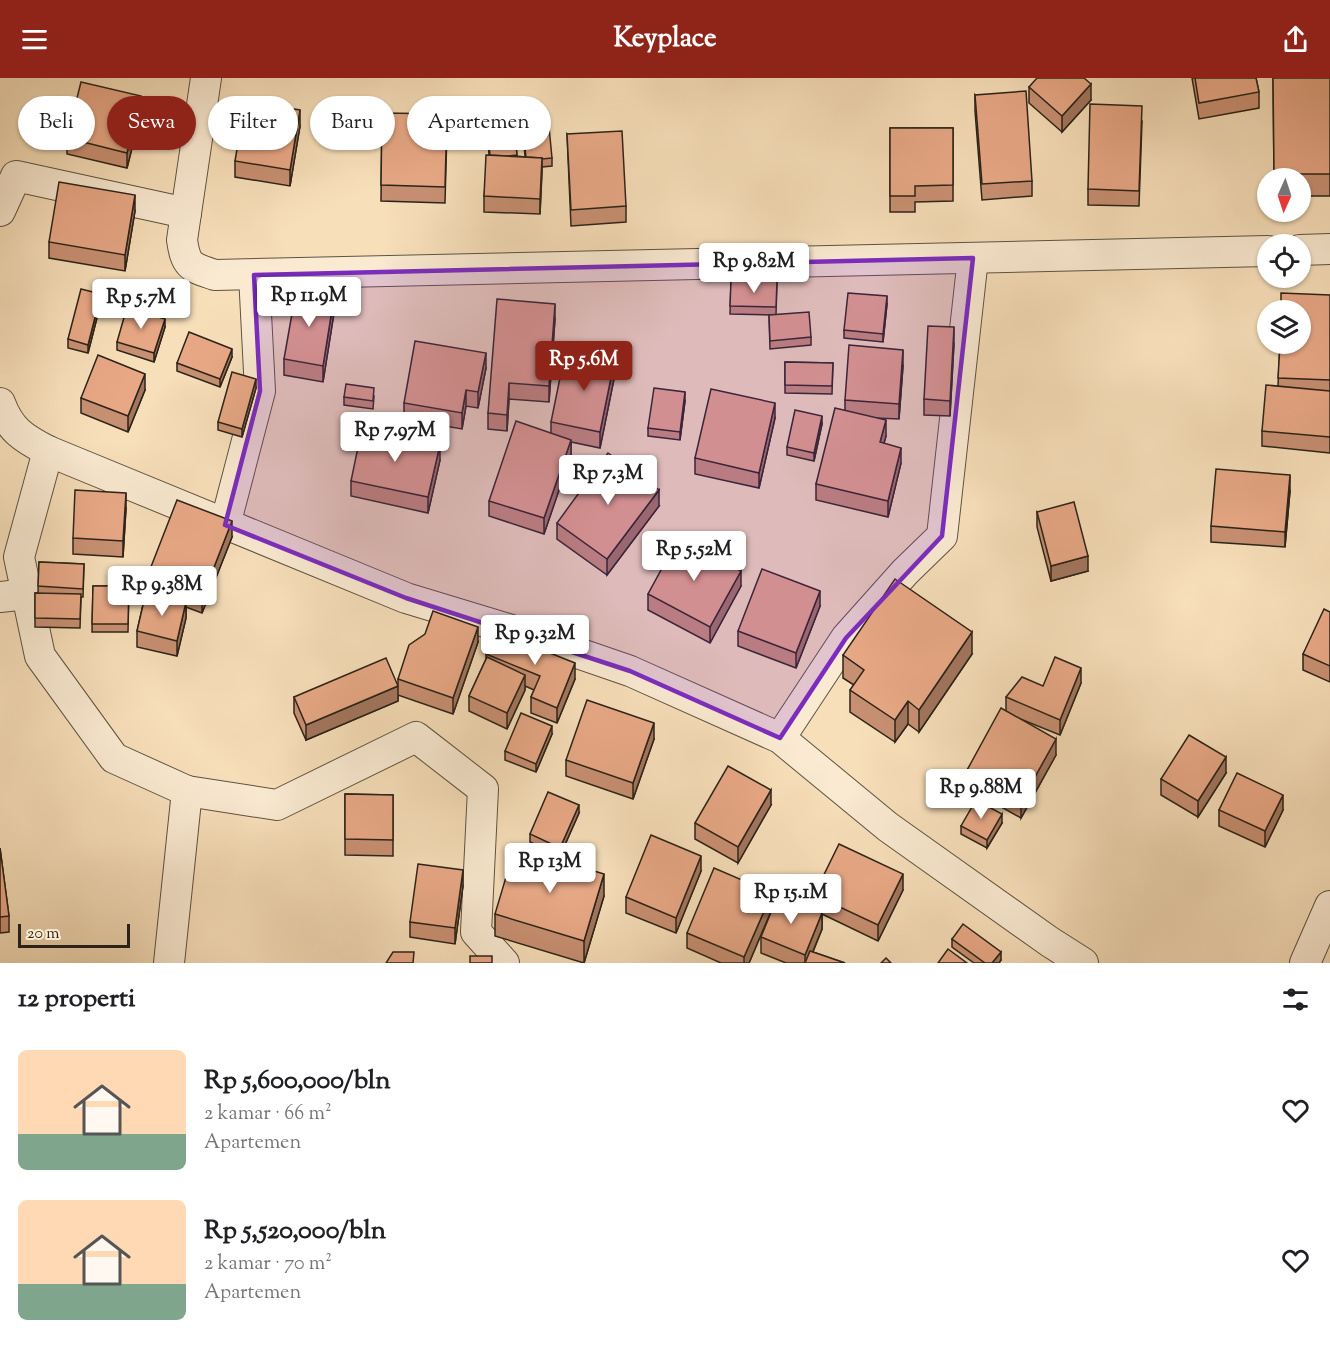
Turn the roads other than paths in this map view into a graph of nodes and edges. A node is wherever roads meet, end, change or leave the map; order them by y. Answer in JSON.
{"nodes":[{"id":1,"x":206,"y":78,"type":"edge"},
{"id":2,"x":0,"y":211,"type":"edge"},
{"id":3,"x":186,"y":213,"type":"junction"},
{"id":4,"x":1330,"y":249,"type":"edge"},
{"id":5,"x":1311,"y":250,"type":"edge"},
{"id":6,"x":1257,"y":251,"type":"edge"},
{"id":7,"x":973,"y":258,"type":"junction"},
{"id":8,"x":254,"y":275,"type":"junction"},
{"id":9,"x":0,"y":403,"type":"edge"},
{"id":10,"x":48,"y":451,"type":"junction"},
{"id":11,"x":225,"y":525,"type":"junction"},
{"id":12,"x":14,"y":596,"type":"edge"},
{"id":13,"x":780,"y":738,"type":"junction"},
{"id":14,"x":187,"y":791,"type":"junction"},
{"id":15,"x":1330,"y":906,"type":"edge"},
{"id":16,"x":169,"y":963,"type":"edge"},
{"id":17,"x":504,"y":963,"type":"edge"},
{"id":18,"x":1083,"y":963,"type":"edge"},
{"id":19,"x":1305,"y":963,"type":"edge"}],
"edges":[{"from":1,"to":3,"type":"street"},
{"from":2,"to":3,"type":"street"},
{"from":3,"to":8,"type":"street"},
{"from":4,"to":5,"type":"street"},
{"from":6,"to":7,"type":"street"},
{"from":7,"to":8,"type":"street"},
{"from":7,"to":13,"type":"street"},
{"from":8,"to":11,"type":"street"},
{"from":9,"to":10,"type":"street"},
{"from":10,"to":11,"type":"street"},
{"from":10,"to":12,"type":"street"},
{"from":11,"to":13,"type":"street"},
{"from":12,"to":14,"type":"street"},
{"from":13,"to":18,"type":"street"},
{"from":14,"to":16,"type":"street"},
{"from":14,"to":17,"type":"street"},
{"from":15,"to":19,"type":"street"}]}
